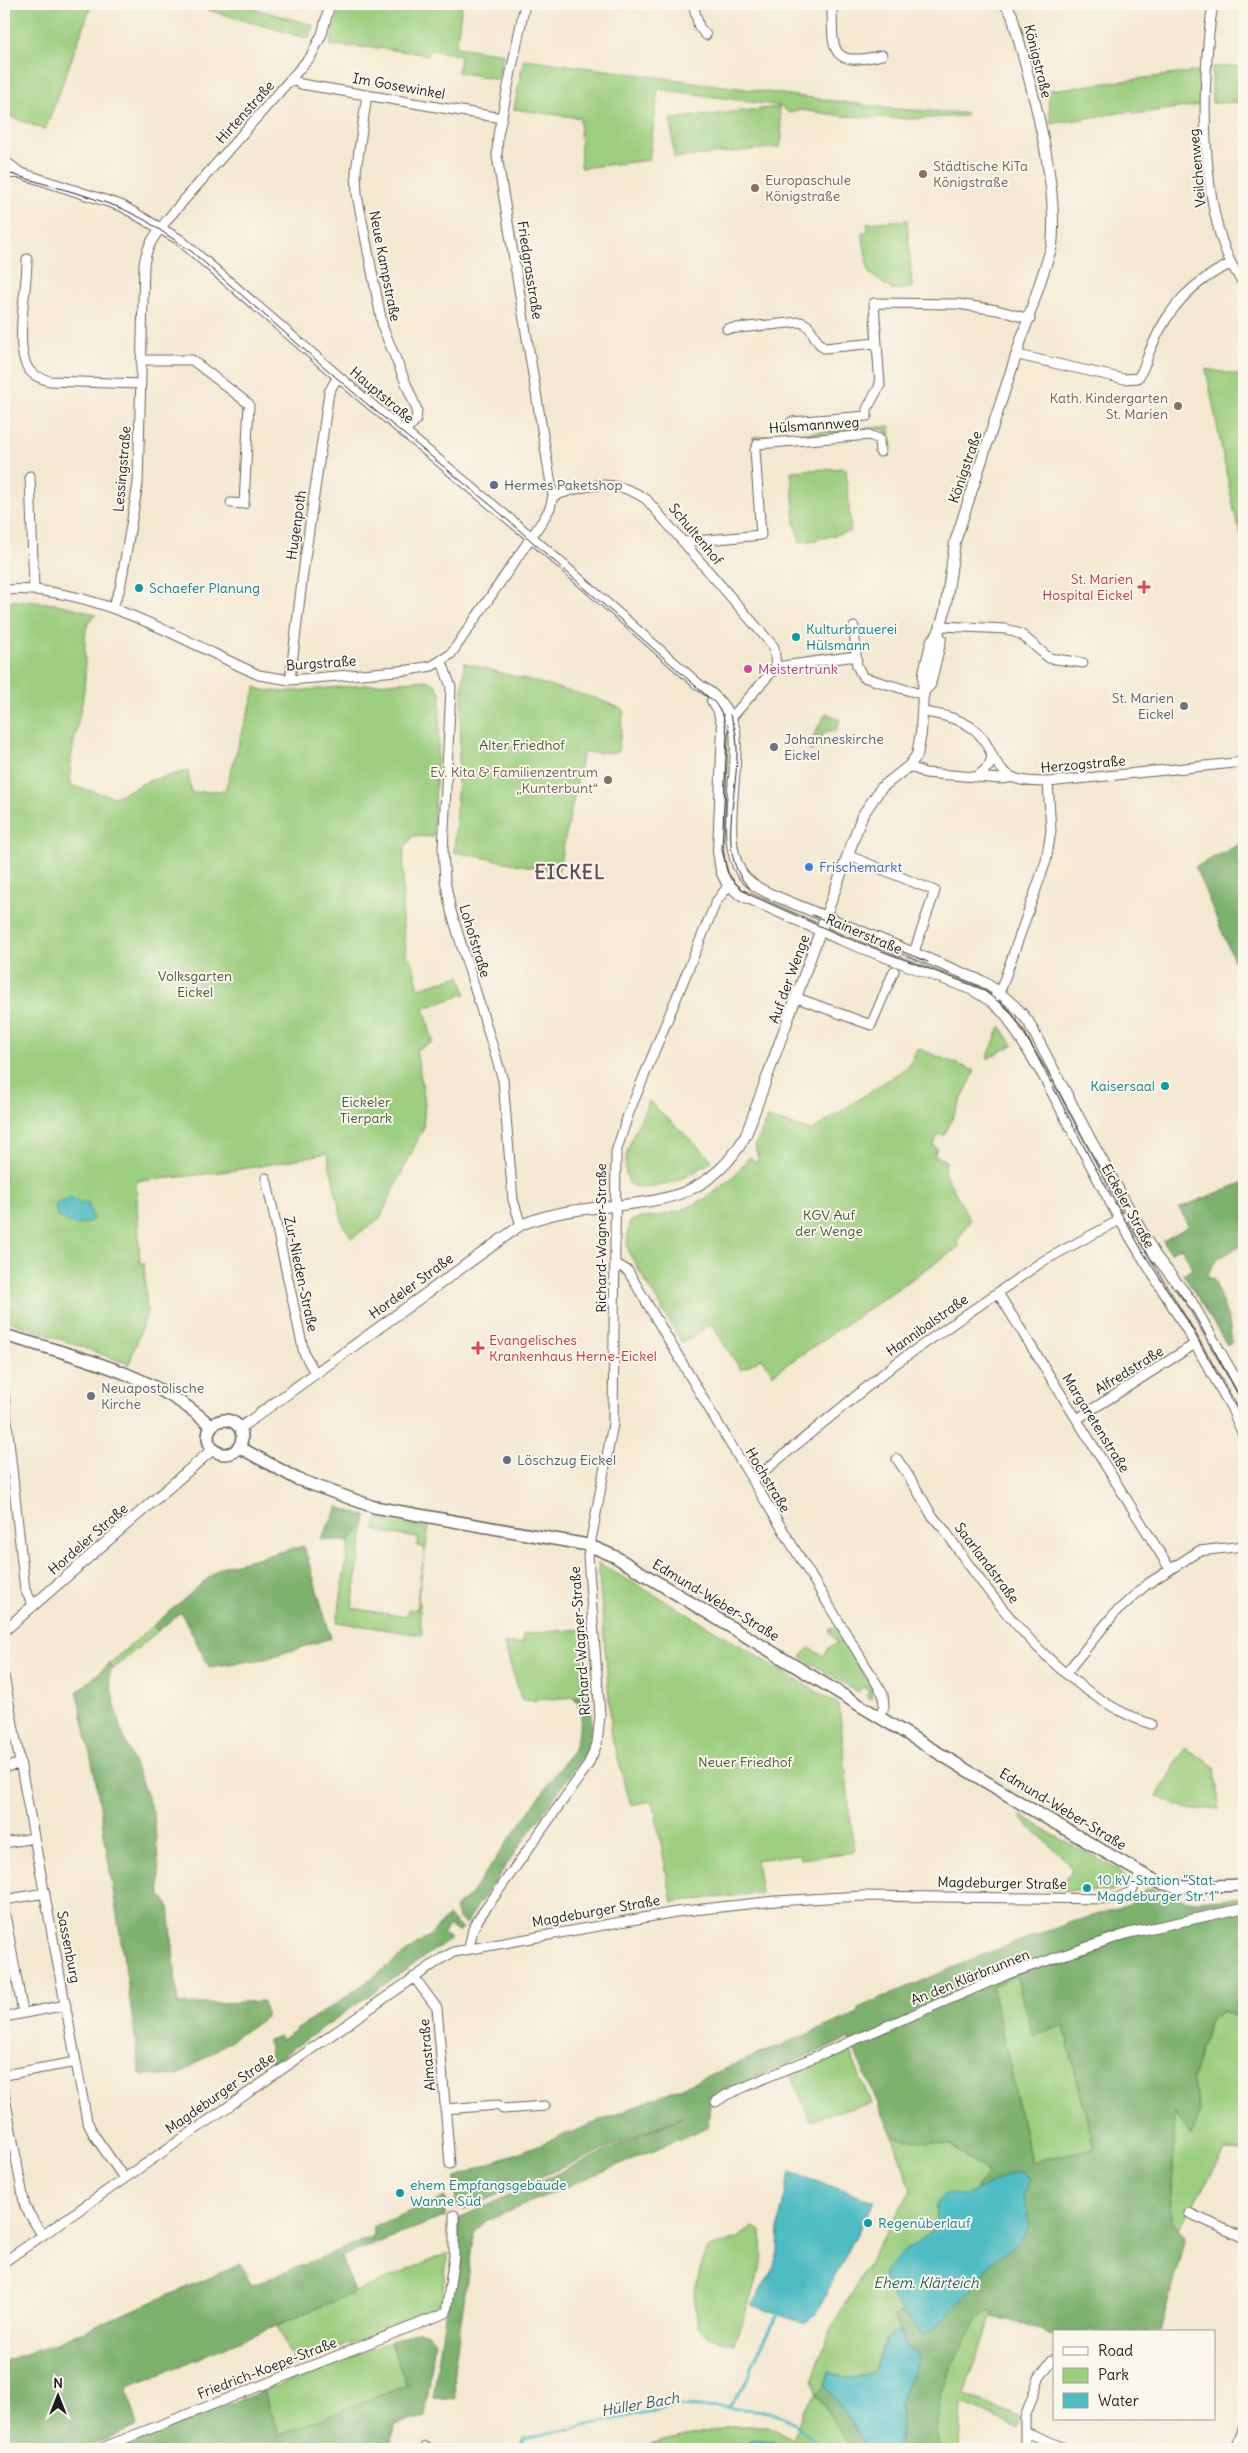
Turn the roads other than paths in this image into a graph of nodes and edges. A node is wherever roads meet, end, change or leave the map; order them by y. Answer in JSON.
{"nodes":[{"id":1,"x":330,"y":4,"type":"edge"},
{"id":2,"x":525,"y":4,"type":"edge"},
{"id":3,"x":693,"y":4,"type":"edge"},
{"id":4,"x":832,"y":4,"type":"edge"},
{"id":5,"x":1005,"y":4,"type":"edge"},
{"id":6,"x":1014,"y":4,"type":"edge"},
{"id":7,"x":1213,"y":4,"type":"edge"},
{"id":8,"x":1012,"y":15,"type":"junction"},
{"id":9,"x":706,"y":35,"type":"dead end"},
{"id":10,"x":882,"y":55,"type":"dead end"},
{"id":11,"x":292,"y":79,"type":"junction"},
{"id":12,"x":367,"y":95,"type":"junction"},
{"id":13,"x":502,"y":118,"type":"junction"},
{"id":14,"x":4,"y":162,"type":"edge"},
{"id":15,"x":4,"y":173,"type":"edge"},
{"id":16,"x":20,"y":173,"type":"junction"},
{"id":17,"x":161,"y":227,"type":"junction"},
{"id":18,"x":27,"y":260,"type":"dead end"},
{"id":19,"x":1230,"y":264,"type":"junction"},
{"id":20,"x":1244,"y":284,"type":"edge"},
{"id":21,"x":1030,"y":320,"type":"junction"},
{"id":22,"x":727,"y":329,"type":"dead end"},
{"id":23,"x":876,"y":344,"type":"junction"},
{"id":24,"x":1018,"y":355,"type":"junction"},
{"id":25,"x":142,"y":360,"type":"junction"},
{"id":26,"x":338,"y":376,"type":"junction"},
{"id":27,"x":141,"y":384,"type":"junction"},
{"id":28,"x":791,"y":422,"type":"dead end"},
{"id":29,"x":405,"y":432,"type":"junction"},
{"id":30,"x":880,"y":452,"type":"dead end"},
{"id":31,"x":30,"y":476,"type":"dead end"},
{"id":32,"x":553,"y":496,"type":"junction"},
{"id":33,"x":231,"y":504,"type":"dead end"},
{"id":34,"x":531,"y":537,"type":"junction"},
{"id":35,"x":685,"y":542,"type":"junction"},
{"id":36,"x":4,"y":590,"type":"edge"},
{"id":37,"x":34,"y":590,"type":"junction"},
{"id":38,"x":112,"y":608,"type":"junction"},
{"id":39,"x":854,"y":627,"type":"dead end"},
{"id":40,"x":940,"y":630,"type":"junction"},
{"id":41,"x":856,"y":656,"type":"junction"},
{"id":42,"x":442,"y":662,"type":"junction"},
{"id":43,"x":1083,"y":663,"type":"dead end"},
{"id":44,"x":776,"y":667,"type":"junction"},
{"id":45,"x":290,"y":680,"type":"junction"},
{"id":46,"x":925,"y":692,"type":"junction"},
{"id":47,"x":923,"y":712,"type":"junction"},
{"id":48,"x":727,"y":720,"type":"junction"},
{"id":49,"x":992,"y":756,"type":"junction"},
{"id":50,"x":1244,"y":762,"type":"edge"},
{"id":51,"x":909,"y":766,"type":"junction"},
{"id":52,"x":978,"y":776,"type":"junction"},
{"id":53,"x":1009,"y":778,"type":"junction"},
{"id":54,"x":1048,"y":782,"type":"junction"},
{"id":55,"x":847,"y":856,"type":"junction"},
{"id":56,"x":728,"y":886,"type":"junction"},
{"id":57,"x":826,"y":916,"type":"junction"},
{"id":58,"x":820,"y":931,"type":"junction"},
{"id":59,"x":914,"y":952,"type":"junction"},
{"id":60,"x":894,"y":971,"type":"dead end"},
{"id":61,"x":999,"y":992,"type":"junction"},
{"id":62,"x":796,"y":998,"type":"junction"},
{"id":63,"x":992,"y":1002,"type":"junction"},
{"id":64,"x":266,"y":1178,"type":"dead end"},
{"id":65,"x":615,"y":1205,"type":"junction"},
{"id":66,"x":1131,"y":1214,"type":"junction"},
{"id":67,"x":1120,"y":1220,"type":"junction"},
{"id":68,"x":520,"y":1225,"type":"junction"},
{"id":69,"x":615,"y":1263,"type":"junction"},
{"id":70,"x":998,"y":1292,"type":"junction"},
{"id":71,"x":4,"y":1335,"type":"edge"},
{"id":72,"x":1195,"y":1344,"type":"junction"},
{"id":73,"x":315,"y":1373,"type":"junction"},
{"id":74,"x":4,"y":1394,"type":"edge"},
{"id":75,"x":1244,"y":1394,"type":"edge"},
{"id":76,"x":1077,"y":1419,"type":"junction"},
{"id":77,"x":211,"y":1426,"type":"junction"},
{"id":78,"x":240,"y":1428,"type":"junction"},
{"id":79,"x":1244,"y":1436,"type":"edge"},
{"id":80,"x":239,"y":1447,"type":"junction"},
{"id":81,"x":213,"y":1449,"type":"junction"},
{"id":82,"x":897,"y":1459,"type":"dead end"},
{"id":83,"x":752,"y":1481,"type":"junction"},
{"id":84,"x":588,"y":1545,"type":"junction"},
{"id":85,"x":1244,"y":1546,"type":"edge"},
{"id":86,"x":1170,"y":1569,"type":"junction"},
{"id":87,"x":33,"y":1604,"type":"junction"},
{"id":88,"x":4,"y":1631,"type":"edge"},
{"id":89,"x":1066,"y":1673,"type":"junction"},
{"id":90,"x":4,"y":1676,"type":"edge"},
{"id":91,"x":879,"y":1716,"type":"junction"},
{"id":92,"x":1151,"y":1724,"type":"dead end"},
{"id":93,"x":20,"y":1764,"type":"junction"},
{"id":94,"x":4,"y":1768,"type":"edge"},
{"id":95,"x":34,"y":1838,"type":"junction"},
{"id":96,"x":4,"y":1843,"type":"edge"},
{"id":97,"x":1141,"y":1873,"type":"junction"},
{"id":98,"x":1244,"y":1878,"type":"edge"},
{"id":99,"x":1228,"y":1884,"type":"junction"},
{"id":100,"x":1244,"y":1885,"type":"edge"},
{"id":101,"x":45,"y":1893,"type":"junction"},
{"id":102,"x":4,"y":1900,"type":"edge"},
{"id":103,"x":1244,"y":1908,"type":"edge"},
{"id":104,"x":4,"y":1909,"type":"edge"},
{"id":105,"x":469,"y":1948,"type":"junction"},
{"id":106,"x":8,"y":1957,"type":"edge"},
{"id":107,"x":414,"y":1977,"type":"junction"},
{"id":108,"x":66,"y":2006,"type":"junction"},
{"id":109,"x":23,"y":2013,"type":"junction"},
{"id":110,"x":4,"y":2017,"type":"edge"},
{"id":111,"x":76,"y":2062,"type":"junction"},
{"id":112,"x":4,"y":2075,"type":"edge"},
{"id":113,"x":4,"y":2092,"type":"edge"},
{"id":114,"x":716,"y":2102,"type":"dead end"},
{"id":115,"x":545,"y":2106,"type":"dead end"},
{"id":116,"x":446,"y":2109,"type":"junction"},
{"id":117,"x":450,"y":2164,"type":"dead end"},
{"id":118,"x":124,"y":2178,"type":"junction"},
{"id":119,"x":1190,"y":2213,"type":"dead end"},
{"id":120,"x":454,"y":2215,"type":"dead end"},
{"id":121,"x":42,"y":2235,"type":"junction"},
{"id":122,"x":1244,"y":2238,"type":"edge"},
{"id":123,"x":4,"y":2262,"type":"edge"},
{"id":124,"x":1052,"y":2360,"type":"dead end"},
{"id":125,"x":1244,"y":2426,"type":"edge"},
{"id":126,"x":1026,"y":2432,"type":"junction"},
{"id":127,"x":1055,"y":2447,"type":"edge"},
{"id":128,"x":99,"y":2449,"type":"edge"},
{"id":129,"x":1025,"y":2449,"type":"edge"},
{"id":130,"x":1068,"y":2449,"type":"edge"},
{"id":131,"x":1236,"y":2449,"type":"edge"}],
"edges":[{"from":1,"to":11,"type":"street","name":"Hirtenstraße"},
{"from":2,"to":13,"type":"street","name":"Friedgrasstraße"},
{"from":3,"to":9,"type":"street"},
{"from":4,"to":10,"type":"street"},
{"from":5,"to":8,"type":"street","name":"Königstraße"},
{"from":6,"to":8,"type":"street","name":"Königstraße"},
{"from":7,"to":19,"type":"street","name":"Veilchenweg"},
{"from":8,"to":21,"type":"street","name":"Königstraße"},
{"from":11,"to":12,"type":"street","name":"Im Gosewinkel"},
{"from":11,"to":17,"type":"street","name":"Hirtenstraße"},
{"from":12,"to":13,"type":"street","name":"Im Gosewinkel"},
{"from":12,"to":29,"type":"street","name":"Neue Kampstraße"},
{"from":13,"to":32,"type":"street","name":"Friedgrasstraße"},
{"from":14,"to":16,"type":"street","name":"Hauptstraße"},
{"from":15,"to":16,"type":"street","name":"Hauptstraße"},
{"from":16,"to":17,"type":"street","name":"Hauptstraße"},
{"from":17,"to":25,"type":"street","name":"Lessingstraße"},
{"from":17,"to":26,"type":"street","name":"Hauptstraße"},
{"from":18,"to":27,"type":"street"},
{"from":19,"to":20,"type":"street","name":"Veilchenweg"},
{"from":19,"to":24,"type":"street"},
{"from":21,"to":23,"type":"street"},
{"from":21,"to":24,"type":"street","name":"Königstraße"},
{"from":22,"to":23,"type":"street"},
{"from":23,"to":28,"type":"street"},
{"from":24,"to":40,"type":"street","name":"Königstraße"},
{"from":25,"to":27,"type":"street","name":"Lessingstraße"},
{"from":25,"to":33,"type":"street"},
{"from":26,"to":29,"type":"street","name":"Hauptstraße"},
{"from":26,"to":45,"type":"street","name":"Hugenpoth"},
{"from":27,"to":38,"type":"street","name":"Lessingstraße"},
{"from":29,"to":34,"type":"street","name":"Hauptstraße"},
{"from":30,"to":35,"type":"street","name":"Hülsmannweg"},
{"from":31,"to":37,"type":"street"},
{"from":32,"to":34,"type":"street"},
{"from":32,"to":35,"type":"street","name":"Schultenhof"},
{"from":34,"to":42,"type":"street"},
{"from":34,"to":48,"type":"street","name":"Hauptstraße"},
{"from":35,"to":44,"type":"street","name":"Schultenhof"},
{"from":36,"to":37,"type":"street","name":"Burgstraße"},
{"from":37,"to":38,"type":"street","name":"Burgstraße"},
{"from":38,"to":45,"type":"street","name":"Burgstraße"},
{"from":39,"to":41,"type":"street"},
{"from":40,"to":43,"type":"street"},
{"from":40,"to":46,"type":"street","name":"Königstraße"},
{"from":41,"to":44,"type":"street"},
{"from":41,"to":46,"type":"street"},
{"from":42,"to":45,"type":"street","name":"Burgstraße"},
{"from":42,"to":68,"type":"street","name":"Lohofstraße"},
{"from":44,"to":48,"type":"street"},
{"from":46,"to":47,"type":"street","name":"Königstraße"},
{"from":47,"to":49,"type":"street"},
{"from":47,"to":51,"type":"street","name":"Königstraße"},
{"from":48,"to":56,"type":"street"},
{"from":48,"to":57,"type":"street","name":"Rainerstraße"},
{"from":49,"to":52,"type":"street"},
{"from":49,"to":53,"type":"street"},
{"from":50,"to":54,"type":"street","name":"Herzogstraße"},
{"from":51,"to":52,"type":"street"},
{"from":51,"to":55,"type":"street","name":"Auf der Wenge"},
{"from":52,"to":53,"type":"street"},
{"from":53,"to":54,"type":"street","name":"Herzogstraße"},
{"from":54,"to":61,"type":"street"},
{"from":55,"to":57,"type":"street","name":"Auf der Wenge"},
{"from":55,"to":59,"type":"street"},
{"from":56,"to":58,"type":"street","name":"Rainerstraße"},
{"from":56,"to":65,"type":"street","name":"Richard-Wagner-Straße"},
{"from":57,"to":58,"type":"street","name":"Auf der Wenge"},
{"from":57,"to":59,"type":"street","name":"Rainerstraße"},
{"from":58,"to":62,"type":"street","name":"Auf der Wenge"},
{"from":58,"to":63,"type":"street","name":"Rainerstraße"},
{"from":59,"to":61,"type":"street","name":"Rainerstraße"},
{"from":60,"to":62,"type":"street"},
{"from":61,"to":63,"type":"street"},
{"from":61,"to":66,"type":"street","name":"Eickeler Straße"},
{"from":62,"to":65,"type":"street","name":"Auf der Wenge"},
{"from":63,"to":67,"type":"street","name":"Eickeler Straße"},
{"from":64,"to":73,"type":"street","name":"Zur-Nieden-Straße"},
{"from":65,"to":68,"type":"street","name":"Hordeler Straße"},
{"from":65,"to":69,"type":"street","name":"Richard-Wagner-Straße"},
{"from":66,"to":67,"type":"street","name":"Hannibalstraße"},
{"from":66,"to":75,"type":"street","name":"Eickeler Straße"},
{"from":67,"to":70,"type":"street","name":"Hannibalstraße"},
{"from":67,"to":72,"type":"street","name":"Eickeler Straße"},
{"from":68,"to":73,"type":"street","name":"Hordeler Straße"},
{"from":69,"to":83,"type":"street","name":"Hochstraße"},
{"from":69,"to":84,"type":"street","name":"Richard-Wagner-Straße"},
{"from":70,"to":76,"type":"street","name":"Margaretenstraße"},
{"from":70,"to":83,"type":"street","name":"Hannibalstraße"},
{"from":71,"to":77,"type":"main road"},
{"from":72,"to":76,"type":"street","name":"Alfredstraße"},
{"from":72,"to":79,"type":"street","name":"Eickeler Straße"},
{"from":73,"to":78,"type":"street","name":"Hordeler Straße"},
{"from":74,"to":87,"type":"street"},
{"from":76,"to":86,"type":"street","name":"Margaretenstraße"},
{"from":77,"to":78,"type":"main road"},
{"from":77,"to":81,"type":"main road"},
{"from":78,"to":80,"type":"main road"},
{"from":80,"to":81,"type":"main road"},
{"from":80,"to":84,"type":"main road","name":"Edmund-Weber-Straße"},
{"from":81,"to":87,"type":"street","name":"Hordeler Straße"},
{"from":82,"to":89,"type":"street","name":"Saarlandstraße"},
{"from":83,"to":91,"type":"street","name":"Hochstraße"},
{"from":84,"to":91,"type":"main road","name":"Edmund-Weber-Straße"},
{"from":84,"to":105,"type":"street","name":"Richard-Wagner-Straße"},
{"from":85,"to":86,"type":"street"},
{"from":86,"to":89,"type":"street"},
{"from":87,"to":88,"type":"street","name":"Hordeler Straße"},
{"from":89,"to":92,"type":"street","name":"Saarlandstraße"},
{"from":90,"to":93,"type":"street","name":"Sassenburg"},
{"from":91,"to":97,"type":"main road","name":"Edmund-Weber-Straße"},
{"from":93,"to":94,"type":"street"},
{"from":93,"to":95,"type":"street","name":"Sassenburg"},
{"from":95,"to":96,"type":"street"},
{"from":95,"to":101,"type":"street","name":"Sassenburg"},
{"from":97,"to":99,"type":"main road"},
{"from":97,"to":105,"type":"street","name":"Magdeburger Straße"},
{"from":98,"to":99,"type":"main road"},
{"from":99,"to":100,"type":"main road"},
{"from":101,"to":102,"type":"street"},
{"from":101,"to":108,"type":"street","name":"Sassenburg"},
{"from":103,"to":114,"type":"street","name":"An den Klärbrunnen"},
{"from":104,"to":106,"type":"street"},
{"from":105,"to":107,"type":"street","name":"Magdeburger Straße"},
{"from":106,"to":109,"type":"street"},
{"from":107,"to":116,"type":"street","name":"Almastraße"},
{"from":107,"to":118,"type":"street","name":"Magdeburger Straße"},
{"from":108,"to":109,"type":"street"},
{"from":108,"to":111,"type":"street","name":"Sassenburg"},
{"from":109,"to":110,"type":"street"},
{"from":111,"to":112,"type":"street"},
{"from":111,"to":118,"type":"street","name":"Sassenburg"},
{"from":113,"to":121,"type":"street"},
{"from":115,"to":116,"type":"street","name":"Almastraße"},
{"from":116,"to":117,"type":"street","name":"Almastraße"},
{"from":118,"to":121,"type":"street","name":"Magdeburger Straße"},
{"from":119,"to":122,"type":"street"},
{"from":120,"to":128,"type":"street","name":"Friedrich-Koepe-Straße"},
{"from":121,"to":123,"type":"street","name":"Magdeburger Straße"},
{"from":124,"to":126,"type":"street"},
{"from":125,"to":131,"type":"street"},
{"from":126,"to":127,"type":"street"},
{"from":126,"to":129,"type":"street"},
{"from":127,"to":130,"type":"street"}]}
